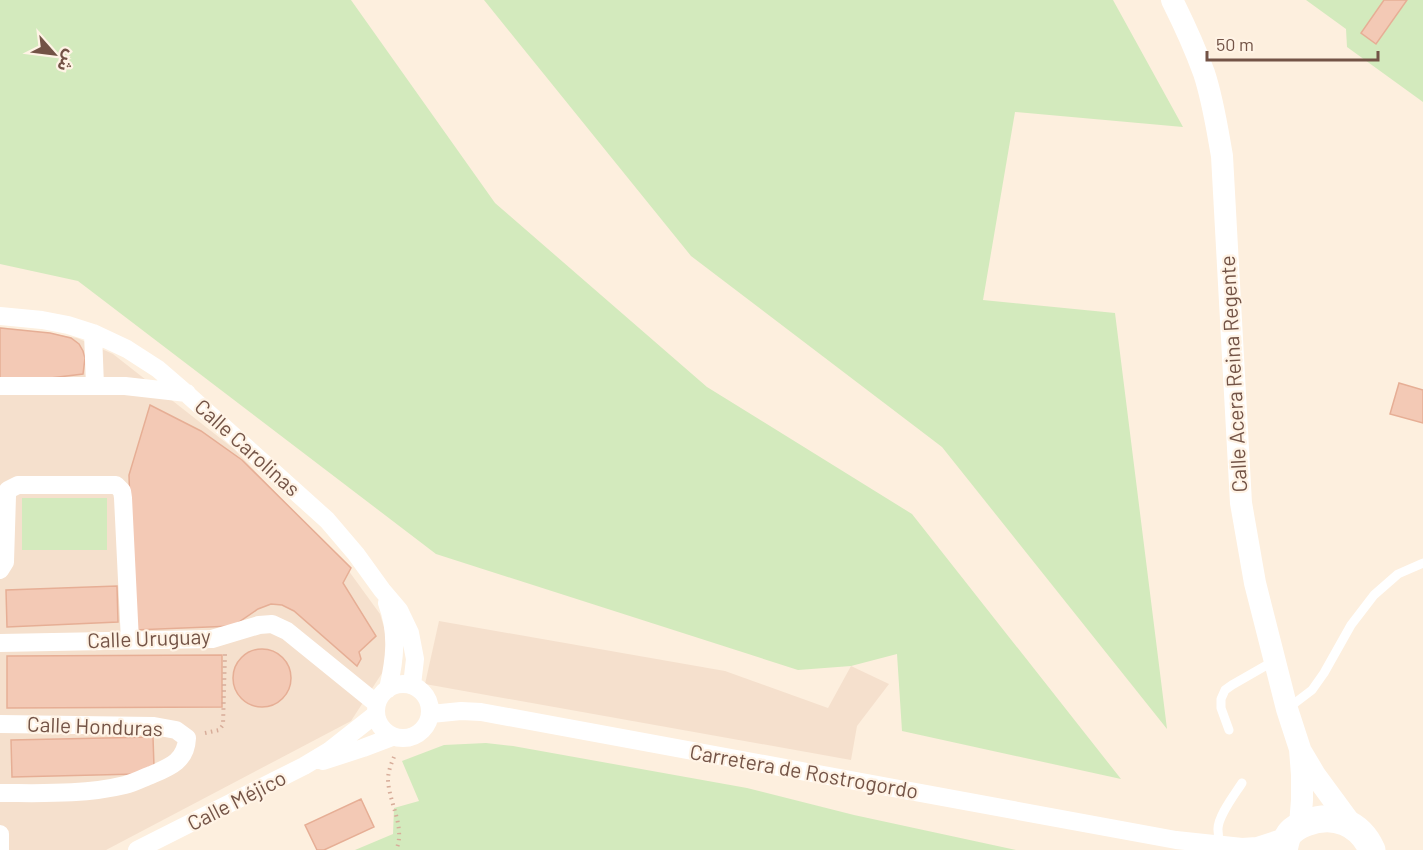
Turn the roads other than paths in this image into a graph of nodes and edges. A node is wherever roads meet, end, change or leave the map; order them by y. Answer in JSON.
{"nodes":[{"id":1,"x":1172,"y":0,"type":"edge"},
{"id":2,"x":0,"y":316,"type":"edge"},
{"id":3,"x":93,"y":333,"type":"junction"},
{"id":4,"x":0,"y":386,"type":"edge"},
{"id":5,"x":95,"y":386,"type":"junction"},
{"id":6,"x":187,"y":394,"type":"junction"},
{"id":7,"x":1423,"y":563,"type":"edge"},
{"id":8,"x":0,"y":570,"type":"edge"},
{"id":9,"x":382,"y":590,"type":"junction"},
{"id":10,"x":130,"y":640,"type":"junction"},
{"id":11,"x":0,"y":643,"type":"edge"},
{"id":12,"x":1275,"y":660,"type":"junction"},
{"id":13,"x":412,"y":685,"type":"junction"},
{"id":14,"x":388,"y":688,"type":"junction"},
{"id":15,"x":376,"y":709,"type":"junction"},
{"id":16,"x":1287,"y":709,"type":"junction"},
{"id":17,"x":431,"y":714,"type":"junction"},
{"id":18,"x":0,"y":724,"type":"edge"},
{"id":19,"x":1229,"y":730,"type":"dead end"},
{"id":20,"x":399,"y":738,"type":"junction"},
{"id":21,"x":1300,"y":749,"type":"junction"},
{"id":22,"x":304,"y":766,"type":"junction"},
{"id":23,"x":1242,"y":783,"type":"dead end"},
{"id":24,"x":0,"y":793,"type":"edge"},
{"id":25,"x":1351,"y":824,"type":"junction"},
{"id":26,"x":0,"y":834,"type":"edge"},
{"id":27,"x":1290,"y":837,"type":"edge"},
{"id":28,"x":1214,"y":847,"type":"edge"},
{"id":29,"x":1378,"y":848,"type":"edge"},
{"id":30,"x":0,"y":850,"type":"edge"},
{"id":31,"x":137,"y":850,"type":"edge"}],
"edges":[{"from":1,"to":12,"type":"street","name":"Calle Acera Reina Regente"},
{"from":2,"to":3,"type":"street"},
{"from":3,"to":5,"type":"street"},
{"from":3,"to":6,"type":"street"},
{"from":4,"to":5,"type":"street","name":"Calle Carolinas"},
{"from":5,"to":6,"type":"street","name":"Calle Carolinas"},
{"from":6,"to":9,"type":"street","name":"Calle Carolinas"},
{"from":7,"to":16,"type":"lane"},
{"from":8,"to":10,"type":"street"},
{"from":9,"to":13,"type":"street","name":"Calle Carolinas"},
{"from":9,"to":14,"type":"street","name":"Calle Carolinas"},
{"from":10,"to":11,"type":"street","name":"Calle Uruguay"},
{"from":10,"to":15,"type":"street","name":"Calle Uruguay"},
{"from":12,"to":16,"type":"street","name":"Calle Acera Reina Regente"},
{"from":12,"to":19,"type":"lane"},
{"from":13,"to":14,"type":"street"},
{"from":13,"to":17,"type":"street"},
{"from":14,"to":15,"type":"street"},
{"from":15,"to":20,"type":"street"},
{"from":15,"to":22,"type":"street","name":"Calle Méjico"},
{"from":16,"to":21,"type":"street","name":"Calle Acera Reina Regente"},
{"from":17,"to":20,"type":"street"},
{"from":17,"to":28,"type":"street","name":"Carretera de Rostrogordo"},
{"from":18,"to":24,"type":"street","name":"Calle Honduras"},
{"from":20,"to":22,"type":"street","name":"Calle Méjico"},
{"from":21,"to":25,"type":"street"},
{"from":21,"to":27,"type":"street"},
{"from":22,"to":31,"type":"street","name":"Calle Méjico"},
{"from":23,"to":28,"type":"lane"},
{"from":25,"to":27,"type":"main road"},
{"from":25,"to":29,"type":"main road"},
{"from":26,"to":30,"type":"street"},
{"from":27,"to":28,"type":"street"}]}
